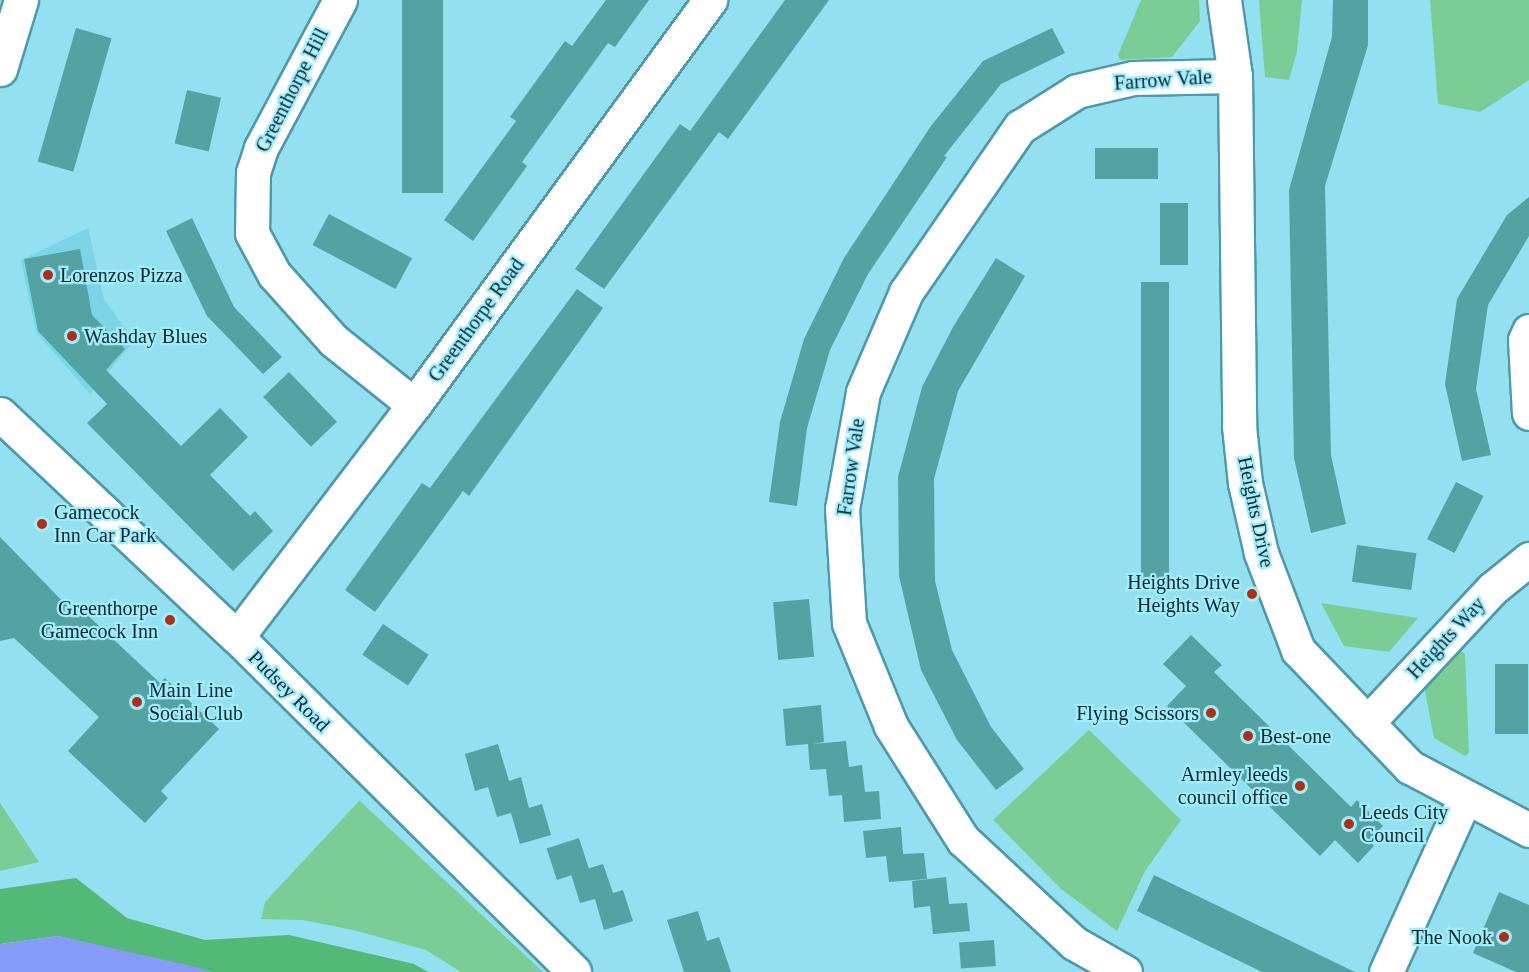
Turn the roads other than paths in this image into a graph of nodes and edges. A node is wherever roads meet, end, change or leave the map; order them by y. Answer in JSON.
{"nodes":[{"id":1,"x":21,"y":0,"type":"edge"},
{"id":2,"x":340,"y":0,"type":"edge"},
{"id":3,"x":710,"y":0,"type":"edge"},
{"id":4,"x":1224,"y":0,"type":"edge"},
{"id":5,"x":0,"y":69,"type":"edge"},
{"id":6,"x":1235,"y":76,"type":"junction"},
{"id":7,"x":1529,"y":330,"type":"edge"},
{"id":8,"x":414,"y":405,"type":"junction"},
{"id":9,"x":1529,"y":412,"type":"edge"},
{"id":10,"x":0,"y":414,"type":"edge"},
{"id":11,"x":1529,"y":559,"type":"edge"},
{"id":12,"x":237,"y":637,"type":"junction"},
{"id":13,"x":1367,"y":723,"type":"junction"},
{"id":14,"x":1465,"y":798,"type":"junction"},
{"id":15,"x":1529,"y":830,"type":"edge"},
{"id":16,"x":574,"y":972,"type":"edge"},
{"id":17,"x":1125,"y":972,"type":"edge"},
{"id":18,"x":1386,"y":972,"type":"edge"}],
"edges":[{"from":1,"to":5,"type":"street"},
{"from":2,"to":8,"type":"street","name":"Greenthorpe Hill"},
{"from":3,"to":8,"type":"street","name":"Greenthorpe Road"},
{"from":4,"to":6,"type":"street","name":"Heights Drive"},
{"from":6,"to":13,"type":"street","name":"Heights Drive"},
{"from":6,"to":17,"type":"street","name":"Farrow Vale"},
{"from":7,"to":9,"type":"street"},
{"from":8,"to":12,"type":"street","name":"Greenthorpe Road"},
{"from":10,"to":12,"type":"street","name":"Pudsey Road"},
{"from":11,"to":13,"type":"street","name":"Heights Way"},
{"from":12,"to":16,"type":"street","name":"Pudsey Road"},
{"from":13,"to":14,"type":"street","name":"Heights Drive"},
{"from":14,"to":15,"type":"street","name":"Heights Drive"},
{"from":14,"to":18,"type":"street"}]}
